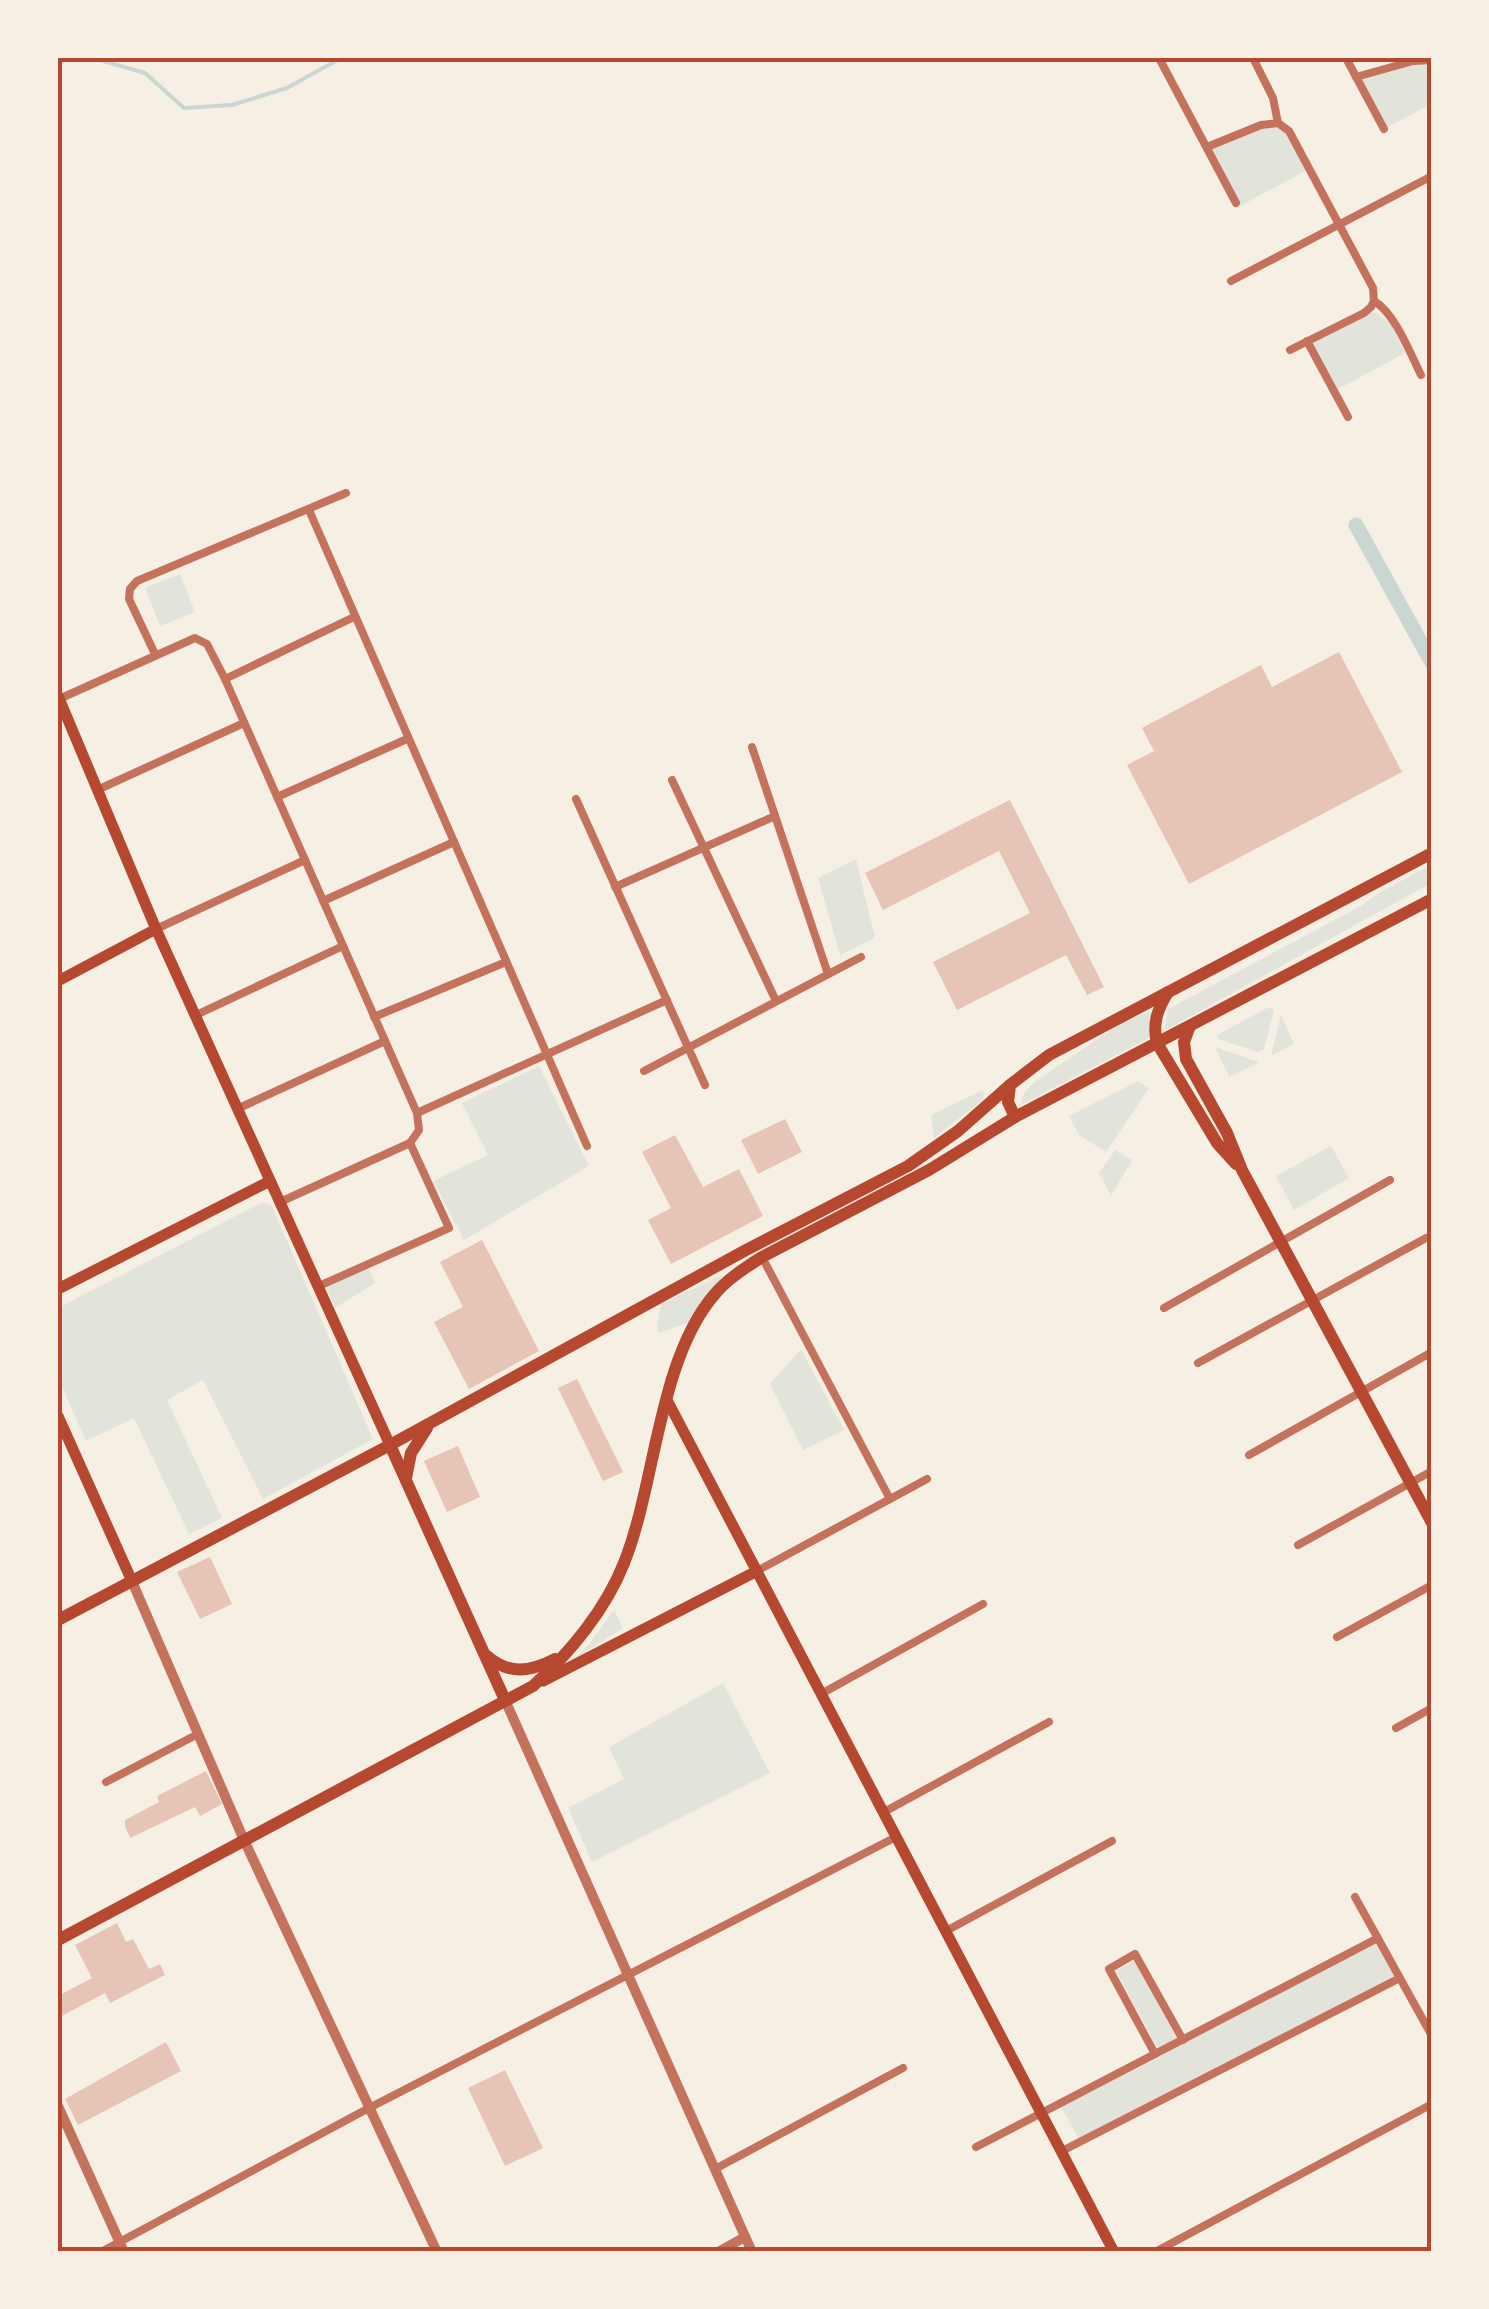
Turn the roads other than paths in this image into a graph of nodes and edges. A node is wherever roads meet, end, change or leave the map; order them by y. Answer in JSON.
{"nodes":[{"id":1,"x":1159,"y":58,"type":"edge"},
{"id":2,"x":1252,"y":58,"type":"edge"},
{"id":3,"x":1346,"y":58,"type":"edge"},
{"id":4,"x":1432,"y":60,"type":"edge"},
{"id":5,"x":1356,"y":77,"type":"junction"},
{"id":6,"x":1278,"y":123,"type":"junction"},
{"id":7,"x":1384,"y":129,"type":"dead end"},
{"id":8,"x":1207,"y":148,"type":"junction"},
{"id":9,"x":1432,"y":176,"type":"edge"},
{"id":10,"x":1236,"y":204,"type":"dead end"},
{"id":11,"x":1340,"y":224,"type":"junction"},
{"id":12,"x":1232,"y":281,"type":"dead end"},
{"id":13,"x":1374,"y":301,"type":"junction"},
{"id":14,"x":1307,"y":341,"type":"junction"},
{"id":15,"x":1290,"y":350,"type":"dead end"},
{"id":16,"x":1421,"y":375,"type":"dead end"},
{"id":17,"x":1348,"y":416,"type":"dead end"},
{"id":18,"x":346,"y":493,"type":"dead end"},
{"id":19,"x":308,"y":510,"type":"junction"},
{"id":20,"x":354,"y":618,"type":"junction"},
{"id":21,"x":155,"y":654,"type":"junction"},
{"id":22,"x":225,"y":679,"type":"junction"},
{"id":23,"x":58,"y":698,"type":"edge"},
{"id":24,"x":244,"y":724,"type":"junction"},
{"id":25,"x":407,"y":739,"type":"junction"},
{"id":26,"x":752,"y":747,"type":"dead end"},
{"id":27,"x":672,"y":780,"type":"dead end"},
{"id":28,"x":97,"y":790,"type":"junction"},
{"id":29,"x":277,"y":797,"type":"junction"},
{"id":30,"x":576,"y":799,"type":"dead end"},
{"id":31,"x":775,"y":816,"type":"junction"},
{"id":32,"x":454,"y":842,"type":"junction"},
{"id":33,"x":704,"y":846,"type":"junction"},
{"id":34,"x":1432,"y":852,"type":"edge"},
{"id":35,"x":305,"y":860,"type":"junction"},
{"id":36,"x":615,"y":886,"type":"junction"},
{"id":37,"x":1432,"y":899,"type":"edge"},
{"id":38,"x":323,"y":902,"type":"junction"},
{"id":39,"x":156,"y":929,"type":"junction"},
{"id":40,"x":343,"y":946,"type":"junction"},
{"id":41,"x":860,"y":957,"type":"dead end"},
{"id":42,"x":506,"y":962,"type":"junction"},
{"id":43,"x":828,"y":974,"type":"junction"},
{"id":44,"x":58,"y":981,"type":"edge"},
{"id":45,"x":1170,"y":990,"type":"junction"},
{"id":46,"x":666,"y":1000,"type":"junction"},
{"id":47,"x":776,"y":1001,"type":"junction"},
{"id":48,"x":196,"y":1015,"type":"junction"},
{"id":49,"x":374,"y":1017,"type":"junction"},
{"id":50,"x":1190,"y":1026,"type":"junction"},
{"id":51,"x":384,"y":1041,"type":"junction"},
{"id":52,"x":1157,"y":1043,"type":"junction"},
{"id":53,"x":688,"y":1048,"type":"junction"},
{"id":54,"x":547,"y":1054,"type":"junction"},
{"id":55,"x":644,"y":1071,"type":"dead end"},
{"id":56,"x":705,"y":1084,"type":"dead end"},
{"id":57,"x":1010,"y":1085,"type":"junction"},
{"id":58,"x":237,"y":1109,"type":"junction"},
{"id":59,"x":417,"y":1113,"type":"junction"},
{"id":60,"x":1016,"y":1118,"type":"junction"},
{"id":61,"x":410,"y":1144,"type":"junction"},
{"id":62,"x":587,"y":1146,"type":"dead end"},
{"id":63,"x":1242,"y":1170,"type":"junction"},
{"id":64,"x":1390,"y":1180,"type":"dead end"},
{"id":65,"x":270,"y":1181,"type":"junction"},
{"id":66,"x":280,"y":1202,"type":"junction"},
{"id":67,"x":1426,"y":1238,"type":"dead end"},
{"id":68,"x":1281,"y":1243,"type":"junction"},
{"id":69,"x":762,"y":1257,"type":"junction"},
{"id":70,"x":319,"y":1286,"type":"junction"},
{"id":71,"x":58,"y":1289,"type":"edge"},
{"id":72,"x":1312,"y":1300,"type":"junction"},
{"id":73,"x":1164,"y":1308,"type":"dead end"},
{"id":74,"x":1432,"y":1352,"type":"edge"},
{"id":75,"x":1198,"y":1364,"type":"dead end"},
{"id":76,"x":1360,"y":1392,"type":"junction"},
{"id":77,"x":666,"y":1400,"type":"junction"},
{"id":78,"x":58,"y":1416,"type":"edge"},
{"id":79,"x":432,"y":1422,"type":"junction"},
{"id":80,"x":390,"y":1445,"type":"junction"},
{"id":81,"x":1248,"y":1454,"type":"dead end"},
{"id":82,"x":1432,"y":1471,"type":"edge"},
{"id":83,"x":927,"y":1480,"type":"dead end"},
{"id":84,"x":406,"y":1481,"type":"junction"},
{"id":85,"x":1410,"y":1483,"type":"junction"},
{"id":86,"x":890,"y":1499,"type":"junction"},
{"id":87,"x":1432,"y":1523,"type":"edge"},
{"id":88,"x":1298,"y":1545,"type":"dead end"},
{"id":89,"x":756,"y":1571,"type":"junction"},
{"id":90,"x":131,"y":1580,"type":"junction"},
{"id":91,"x":1432,"y":1585,"type":"edge"},
{"id":92,"x":983,"y":1604,"type":"dead end"},
{"id":93,"x":58,"y":1620,"type":"edge"},
{"id":94,"x":1337,"y":1637,"type":"dead end"},
{"id":95,"x":571,"y":1647,"type":"junction"},
{"id":96,"x":482,"y":1650,"type":"junction"},
{"id":97,"x":534,"y":1686,"type":"junction"},
{"id":98,"x":821,"y":1694,"type":"junction"},
{"id":99,"x":505,"y":1700,"type":"junction"},
{"id":100,"x":1432,"y":1708,"type":"edge"},
{"id":101,"x":1049,"y":1722,"type":"dead end"},
{"id":102,"x":1396,"y":1728,"type":"dead end"},
{"id":103,"x":198,"y":1734,"type":"junction"},
{"id":104,"x":106,"y":1782,"type":"dead end"},
{"id":105,"x":884,"y":1812,"type":"junction"},
{"id":106,"x":896,"y":1837,"type":"junction"},
{"id":107,"x":244,"y":1840,"type":"junction"},
{"id":108,"x":1112,"y":1841,"type":"dead end"},
{"id":109,"x":1355,"y":1897,"type":"dead end"},
{"id":110,"x":946,"y":1932,"type":"junction"},
{"id":111,"x":1378,"y":1938,"type":"junction"},
{"id":112,"x":58,"y":1940,"type":"edge"},
{"id":113,"x":628,"y":1975,"type":"junction"},
{"id":114,"x":1400,"y":1978,"type":"junction"},
{"id":115,"x":1432,"y":2036,"type":"edge"},
{"id":116,"x":1182,"y":2040,"type":"junction"},
{"id":117,"x":1155,"y":2054,"type":"junction"},
{"id":118,"x":903,"y":2068,"type":"dead end"},
{"id":119,"x":1432,"y":2104,"type":"edge"},
{"id":120,"x":58,"y":2106,"type":"edge"},
{"id":121,"x":369,"y":2108,"type":"junction"},
{"id":122,"x":1042,"y":2114,"type":"junction"},
{"id":123,"x":976,"y":2147,"type":"dead end"},
{"id":124,"x":1062,"y":2151,"type":"junction"},
{"id":125,"x":715,"y":2169,"type":"junction"},
{"id":126,"x":746,"y":2237,"type":"junction"},
{"id":127,"x":122,"y":2246,"type":"edge"},
{"id":128,"x":101,"y":2252,"type":"edge"},
{"id":129,"x":437,"y":2252,"type":"edge"},
{"id":130,"x":718,"y":2252,"type":"edge"},
{"id":131,"x":752,"y":2252,"type":"edge"},
{"id":132,"x":1114,"y":2252,"type":"edge"},
{"id":133,"x":1155,"y":2252,"type":"edge"}],
"edges":[{"from":1,"to":8,"type":"street"},
{"from":2,"to":6,"type":"street"},
{"from":3,"to":5,"type":"street"},
{"from":4,"to":5,"type":"street"},
{"from":5,"to":7,"type":"street"},
{"from":6,"to":8,"type":"street"},
{"from":6,"to":11,"type":"street"},
{"from":8,"to":10,"type":"street"},
{"from":9,"to":11,"type":"street"},
{"from":11,"to":12,"type":"street"},
{"from":11,"to":13,"type":"street"},
{"from":13,"to":14,"type":"street"},
{"from":13,"to":16,"type":"street"},
{"from":14,"to":15,"type":"street"},
{"from":14,"to":17,"type":"street"},
{"from":18,"to":19,"type":"street"},
{"from":19,"to":20,"type":"street"},
{"from":19,"to":21,"type":"street"},
{"from":20,"to":22,"type":"street"},
{"from":20,"to":25,"type":"street"},
{"from":21,"to":22,"type":"street"},
{"from":21,"to":23,"type":"street"},
{"from":22,"to":24,"type":"street"},
{"from":23,"to":28,"type":"main road"},
{"from":24,"to":28,"type":"street"},
{"from":24,"to":29,"type":"street"},
{"from":25,"to":29,"type":"street"},
{"from":25,"to":32,"type":"street"},
{"from":26,"to":31,"type":"street"},
{"from":27,"to":33,"type":"street"},
{"from":28,"to":39,"type":"main road"},
{"from":29,"to":35,"type":"street"},
{"from":30,"to":36,"type":"street"},
{"from":31,"to":33,"type":"street"},
{"from":31,"to":43,"type":"street"},
{"from":32,"to":38,"type":"street"},
{"from":32,"to":42,"type":"street"},
{"from":33,"to":36,"type":"street"},
{"from":33,"to":47,"type":"street"},
{"from":34,"to":45,"type":"main road"},
{"from":35,"to":38,"type":"street"},
{"from":35,"to":39,"type":"street"},
{"from":36,"to":46,"type":"street"},
{"from":37,"to":50,"type":"main road"},
{"from":38,"to":40,"type":"street"},
{"from":39,"to":44,"type":"main road"},
{"from":39,"to":48,"type":"main road"},
{"from":40,"to":48,"type":"street"},
{"from":40,"to":49,"type":"street"},
{"from":41,"to":43,"type":"street"},
{"from":42,"to":49,"type":"street"},
{"from":42,"to":54,"type":"street"},
{"from":43,"to":47,"type":"street"},
{"from":45,"to":52,"type":"main road"},
{"from":45,"to":57,"type":"main road"},
{"from":46,"to":53,"type":"street"},
{"from":46,"to":54,"type":"street"},
{"from":47,"to":53,"type":"street"},
{"from":48,"to":58,"type":"main road"},
{"from":49,"to":51,"type":"street"},
{"from":50,"to":52,"type":"main road"},
{"from":50,"to":63,"type":"main road"},
{"from":51,"to":58,"type":"street"},
{"from":51,"to":59,"type":"street"},
{"from":52,"to":60,"type":"main road"},
{"from":52,"to":63,"type":"main road"},
{"from":53,"to":55,"type":"street"},
{"from":53,"to":56,"type":"street"},
{"from":54,"to":59,"type":"street"},
{"from":54,"to":62,"type":"street"},
{"from":57,"to":60,"type":"main road"},
{"from":57,"to":79,"type":"main road"},
{"from":58,"to":65,"type":"main road"},
{"from":59,"to":61,"type":"street"},
{"from":60,"to":69,"type":"main road"},
{"from":61,"to":66,"type":"street"},
{"from":61,"to":70,"type":"street"},
{"from":63,"to":68,"type":"main road"},
{"from":64,"to":68,"type":"street"},
{"from":65,"to":66,"type":"main road"},
{"from":65,"to":71,"type":"main road"},
{"from":66,"to":70,"type":"main road"},
{"from":67,"to":72,"type":"street"},
{"from":68,"to":72,"type":"main road"},
{"from":68,"to":73,"type":"street"},
{"from":69,"to":77,"type":"main road"},
{"from":69,"to":86,"type":"street"},
{"from":70,"to":80,"type":"main road"},
{"from":72,"to":75,"type":"street"},
{"from":72,"to":76,"type":"main road"},
{"from":74,"to":76,"type":"street"},
{"from":76,"to":81,"type":"street"},
{"from":76,"to":85,"type":"main road"},
{"from":77,"to":89,"type":"main road"},
{"from":77,"to":95,"type":"main road"},
{"from":78,"to":90,"type":"main road"},
{"from":79,"to":80,"type":"main road"},
{"from":79,"to":84,"type":"main road"},
{"from":80,"to":84,"type":"main road"},
{"from":80,"to":90,"type":"main road"},
{"from":82,"to":85,"type":"street"},
{"from":83,"to":86,"type":"street"},
{"from":84,"to":96,"type":"main road"},
{"from":85,"to":87,"type":"main road"},
{"from":85,"to":88,"type":"street"},
{"from":86,"to":89,"type":"street"},
{"from":89,"to":97,"type":"main road"},
{"from":89,"to":98,"type":"main road"},
{"from":90,"to":93,"type":"main road"},
{"from":90,"to":103,"type":"street"},
{"from":91,"to":94,"type":"street"},
{"from":92,"to":98,"type":"street"},
{"from":95,"to":96,"type":"main road"},
{"from":95,"to":97,"type":"main road"},
{"from":96,"to":99,"type":"main road"},
{"from":97,"to":99,"type":"main road"},
{"from":98,"to":105,"type":"main road"},
{"from":99,"to":107,"type":"main road"},
{"from":99,"to":113,"type":"street"},
{"from":100,"to":102,"type":"street"},
{"from":101,"to":105,"type":"street"},
{"from":103,"to":104,"type":"street"},
{"from":103,"to":107,"type":"street"},
{"from":105,"to":106,"type":"main road"},
{"from":106,"to":110,"type":"main road"},
{"from":106,"to":113,"type":"street"},
{"from":107,"to":112,"type":"main road"},
{"from":107,"to":121,"type":"street"},
{"from":108,"to":110,"type":"street"},
{"from":109,"to":111,"type":"street"},
{"from":110,"to":122,"type":"main road"},
{"from":111,"to":114,"type":"street"},
{"from":111,"to":116,"type":"street"},
{"from":113,"to":121,"type":"street"},
{"from":113,"to":125,"type":"street"},
{"from":114,"to":115,"type":"street"},
{"from":114,"to":124,"type":"street"},
{"from":116,"to":117,"type":"street"},
{"from":116,"to":117,"type":"street"},
{"from":117,"to":122,"type":"street"},
{"from":118,"to":125,"type":"street"},
{"from":119,"to":133,"type":"street"},
{"from":120,"to":127,"type":"street"},
{"from":121,"to":127,"type":"street"},
{"from":121,"to":129,"type":"street"},
{"from":122,"to":123,"type":"street"},
{"from":122,"to":124,"type":"main road"},
{"from":124,"to":132,"type":"main road"},
{"from":125,"to":126,"type":"street"},
{"from":126,"to":130,"type":"street"},
{"from":126,"to":131,"type":"street"},
{"from":127,"to":128,"type":"street"}]}
